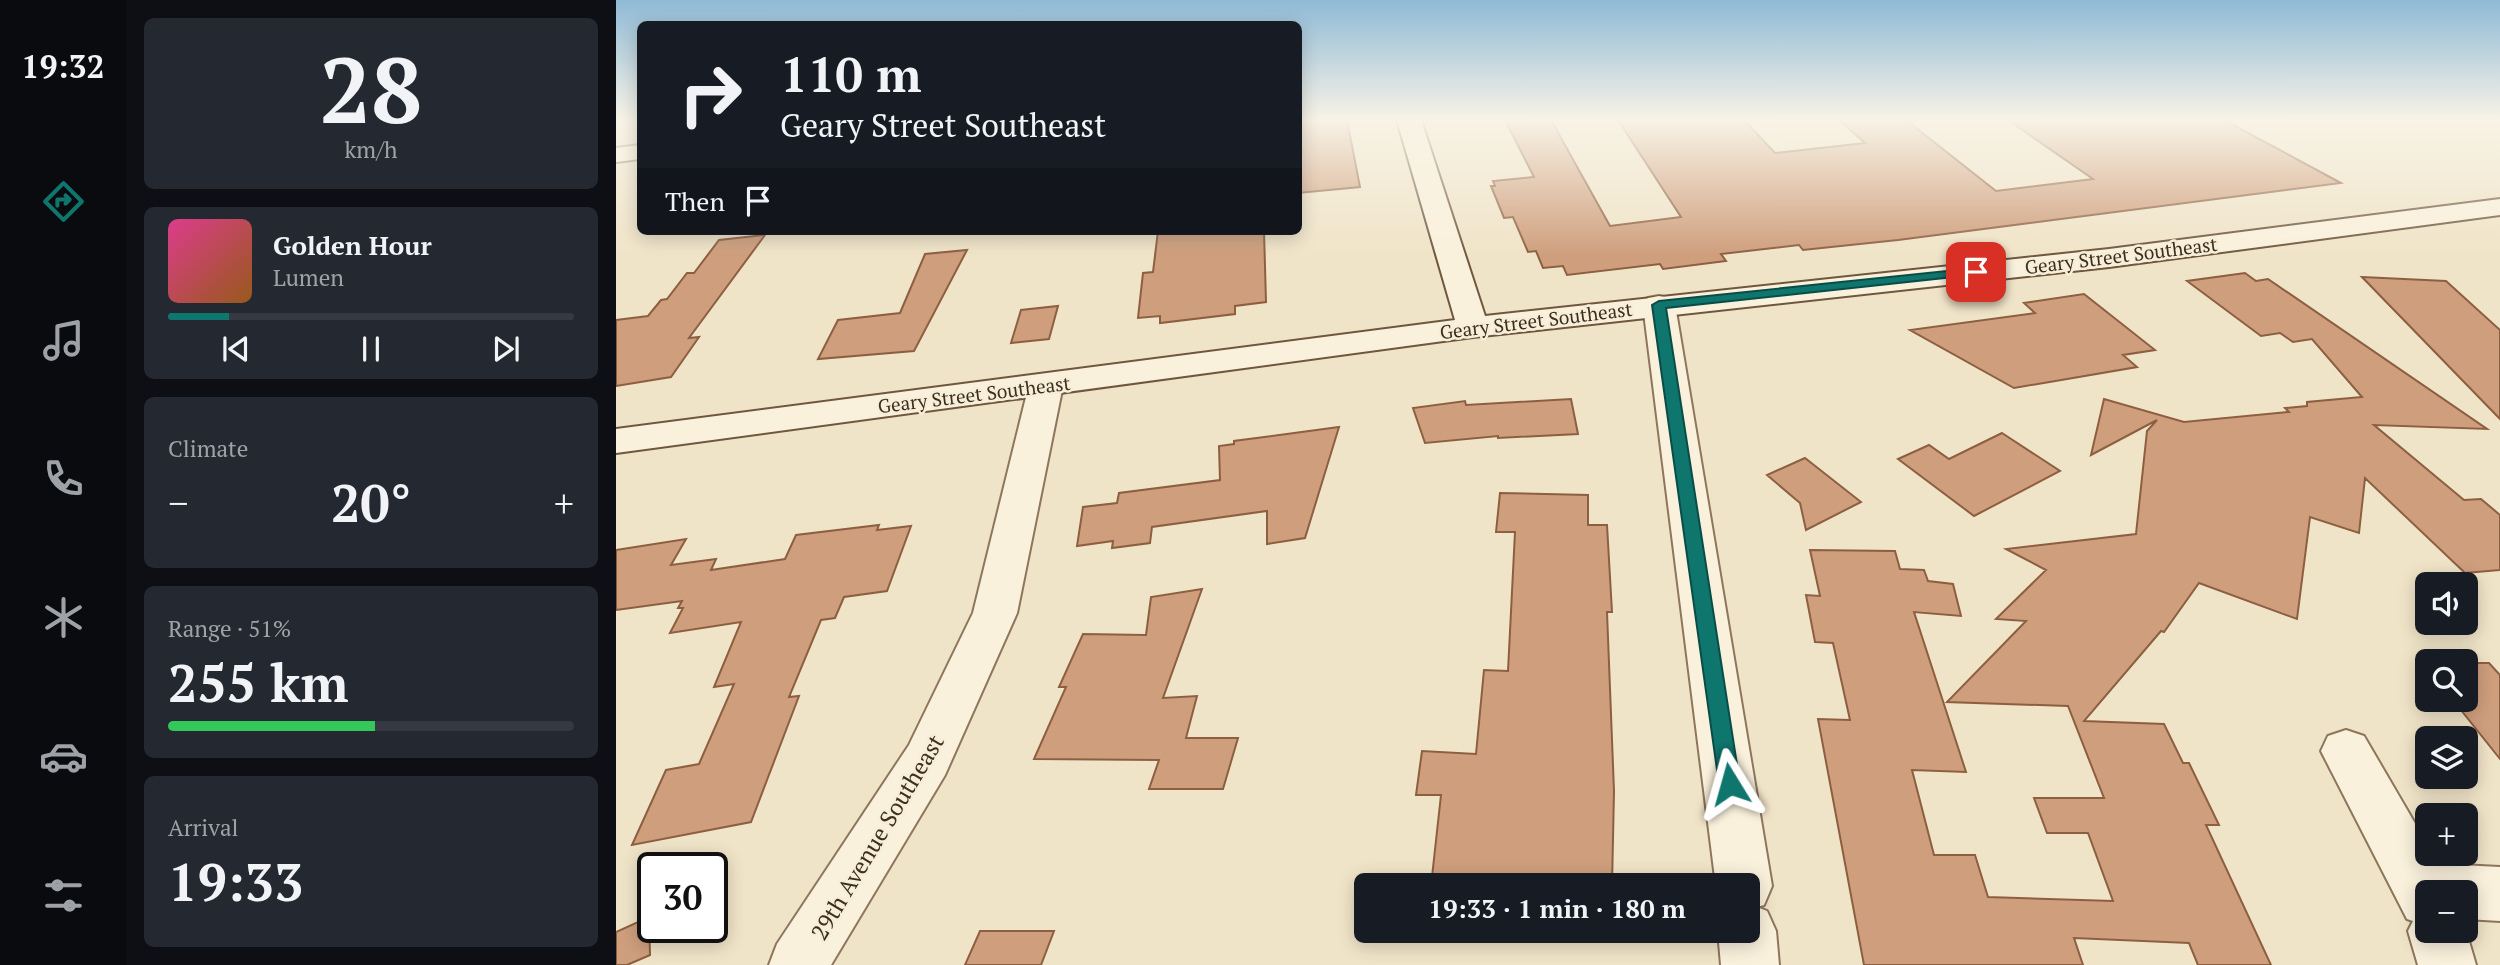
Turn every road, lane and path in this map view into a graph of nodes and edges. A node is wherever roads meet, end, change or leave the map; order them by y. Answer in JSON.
{"nodes":[{"id":1,"x":1423,"y":165,"type":"edge"},
{"id":2,"x":2500,"y":207,"type":"edge"},
{"id":3,"x":1659,"y":305,"type":"junction"},
{"id":4,"x":1473,"y":327,"type":"junction"},
{"id":5,"x":1046,"y":385,"type":"junction"},
{"id":6,"x":616,"y":441,"type":"edge"},
{"id":7,"x":2346,"y":751,"type":"dead end"},
{"id":8,"x":1742,"y":873,"type":"edge"},
{"id":9,"x":2415,"y":881,"type":"edge"},
{"id":10,"x":2500,"y":894,"type":"edge"},
{"id":11,"x":2478,"y":898,"type":"edge"},
{"id":12,"x":1749,"y":943,"type":"edge"},
{"id":13,"x":2440,"y":943,"type":"edge"},
{"id":14,"x":798,"y":965,"type":"edge"},
{"id":15,"x":1750,"y":965,"type":"edge"},
{"id":16,"x":2447,"y":965,"type":"edge"}],
"edges":[{"from":1,"to":4,"type":"main road"},
{"from":2,"to":3,"type":"main road","name":"Geary Street Southeast"},
{"from":3,"to":4,"type":"main road","name":"Geary Street Southeast"},
{"from":3,"to":8,"type":"main road"},
{"from":4,"to":5,"type":"main road","name":"Geary Street Southeast"},
{"from":5,"to":6,"type":"main road","name":"Geary Street Southeast"},
{"from":5,"to":14,"type":"main road","name":"29th Avenue Southeast"},
{"from":7,"to":9,"type":"main road"},
{"from":10,"to":11,"type":"main road"},
{"from":12,"to":15,"type":"main road"},
{"from":13,"to":16,"type":"main road"}]}
